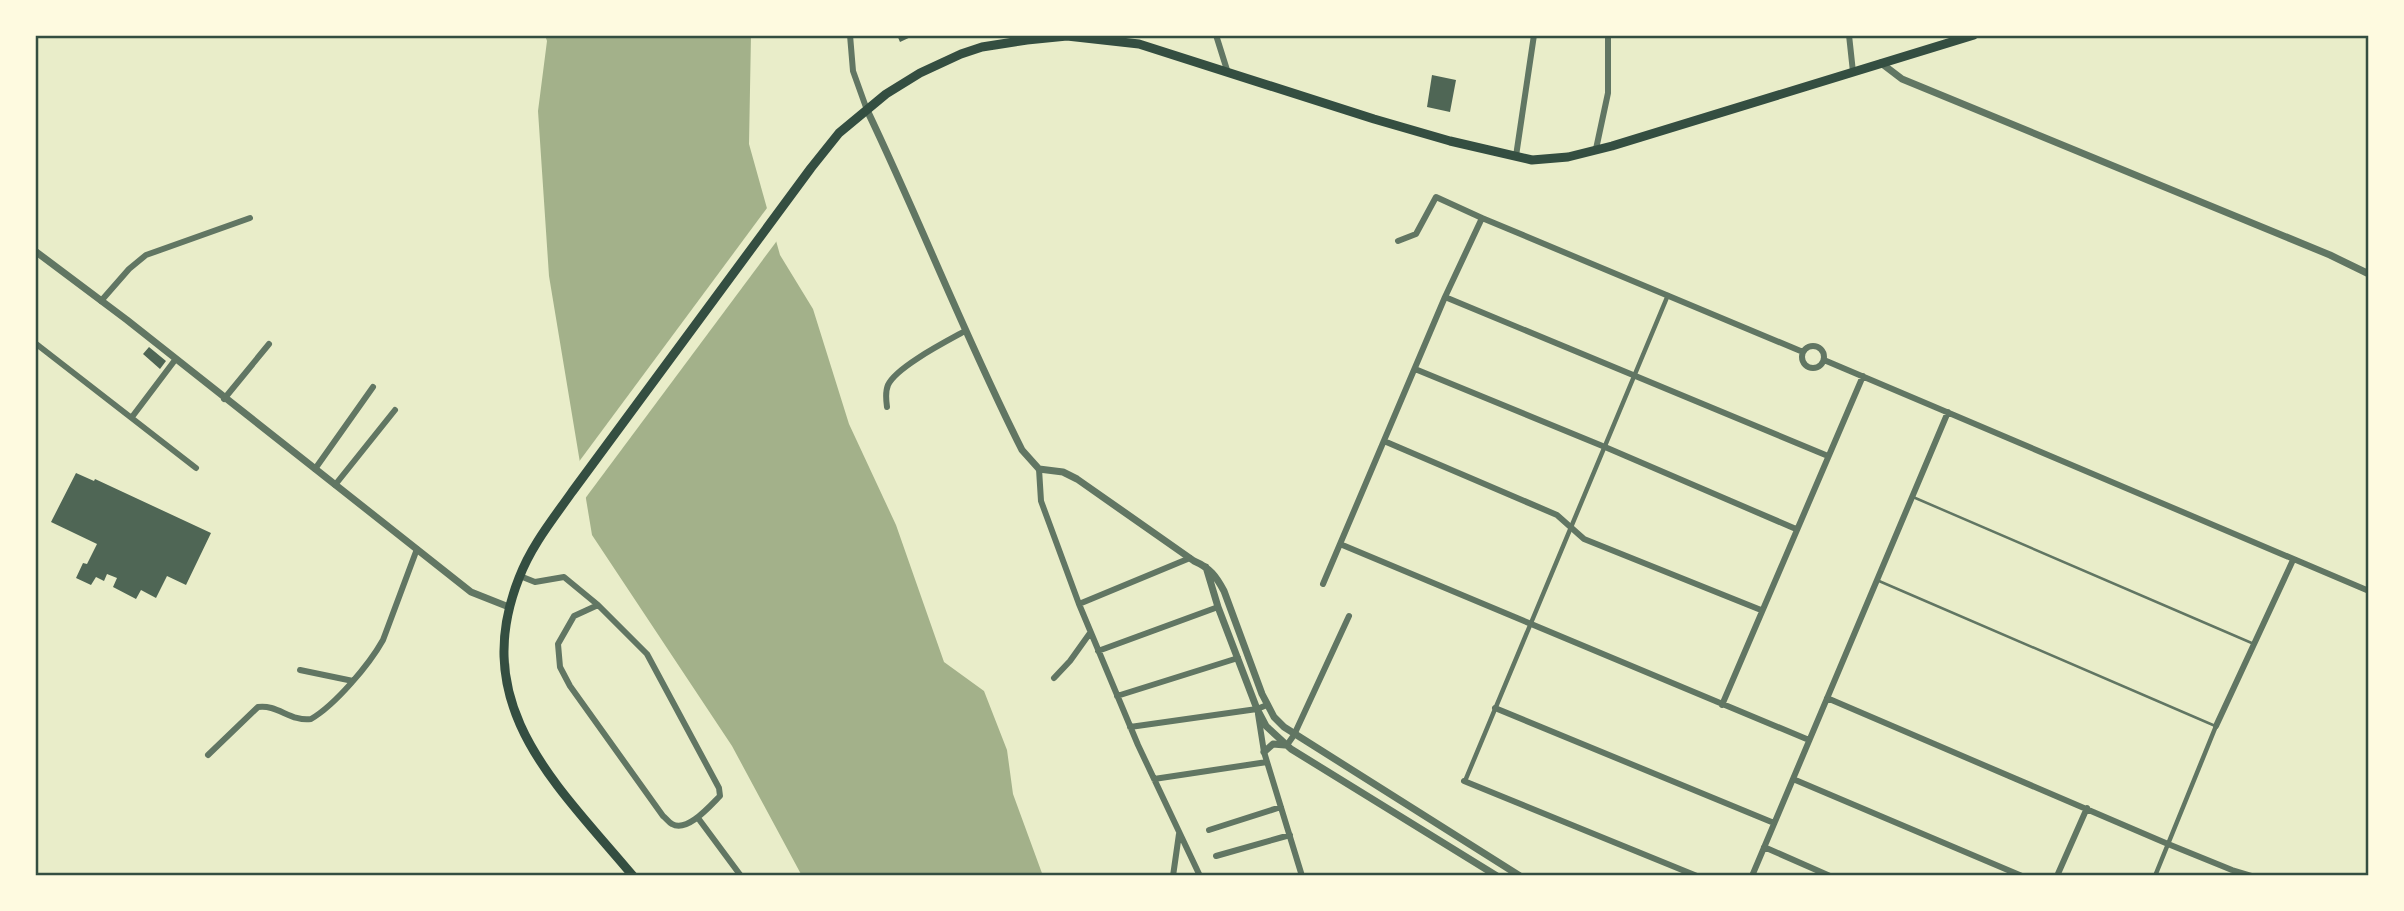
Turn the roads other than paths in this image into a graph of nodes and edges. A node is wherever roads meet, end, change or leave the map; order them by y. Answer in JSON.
{"nodes":[{"id":1,"x":850,"y":35,"type":"edge"},
{"id":2,"x":1216,"y":35,"type":"edge"},
{"id":3,"x":1534,"y":35,"type":"edge"},
{"id":4,"x":1608,"y":35,"type":"edge"},
{"id":5,"x":1974,"y":35,"type":"edge"},
{"id":6,"x":1847,"y":37,"type":"edge"},
{"id":7,"x":1881,"y":63,"type":"junction"},
{"id":8,"x":1227,"y":71,"type":"junction"},
{"id":9,"x":1853,"y":72,"type":"junction"},
{"id":10,"x":867,"y":110,"type":"junction"},
{"id":11,"x":1596,"y":149,"type":"junction"},
{"id":12,"x":1516,"y":156,"type":"junction"},
{"id":13,"x":250,"y":218,"type":"dead end"},
{"id":14,"x":1482,"y":218,"type":"junction"},
{"id":15,"x":1398,"y":241,"type":"dead end"},
{"id":16,"x":35,"y":251,"type":"edge"},
{"id":17,"x":2369,"y":274,"type":"edge"},
{"id":18,"x":1669,"y":295,"type":"junction"},
{"id":19,"x":1446,"y":297,"type":"junction"},
{"id":20,"x":101,"y":301,"type":"junction"},
{"id":21,"x":965,"y":331,"type":"junction"},
{"id":22,"x":35,"y":343,"type":"edge"},
{"id":23,"x":269,"y":344,"type":"dead end"},
{"id":24,"x":1803,"y":352,"type":"junction"},
{"id":25,"x":175,"y":360,"type":"junction"},
{"id":26,"x":1824,"y":360,"type":"junction"},
{"id":27,"x":1415,"y":369,"type":"junction"},
{"id":28,"x":1635,"y":374,"type":"junction"},
{"id":29,"x":1863,"y":376,"type":"junction"},
{"id":30,"x":373,"y":387,"type":"dead end"},
{"id":31,"x":224,"y":399,"type":"junction"},
{"id":32,"x":887,"y":407,"type":"dead end"},
{"id":33,"x":395,"y":410,"type":"dead end"},
{"id":34,"x":1948,"y":412,"type":"junction"},
{"id":35,"x":132,"y":417,"type":"junction"},
{"id":36,"x":1384,"y":441,"type":"junction"},
{"id":37,"x":1605,"y":447,"type":"junction"},
{"id":38,"x":1828,"y":456,"type":"junction"},
{"id":39,"x":196,"y":468,"type":"dead end"},
{"id":40,"x":314,"y":469,"type":"junction"},
{"id":41,"x":1039,"y":469,"type":"junction"},
{"id":42,"x":335,"y":485,"type":"junction"},
{"id":43,"x":1913,"y":497,"type":"junction"},
{"id":44,"x":1570,"y":527,"type":"junction"},
{"id":45,"x":1796,"y":529,"type":"junction"},
{"id":46,"x":1340,"y":544,"type":"junction"},
{"id":47,"x":417,"y":549,"type":"junction"},
{"id":48,"x":1190,"y":558,"type":"junction"},
{"id":49,"x":2293,"y":560,"type":"junction"},
{"id":50,"x":1206,"y":566,"type":"junction"},
{"id":51,"x":520,"y":576,"type":"junction"},
{"id":52,"x":1877,"y":580,"type":"junction"},
{"id":53,"x":1323,"y":584,"type":"dead end"},
{"id":54,"x":2369,"y":591,"type":"edge"},
{"id":55,"x":1079,"y":604,"type":"junction"},
{"id":56,"x":598,"y":605,"type":"junction"},
{"id":57,"x":509,"y":607,"type":"junction"},
{"id":58,"x":1218,"y":607,"type":"junction"},
{"id":59,"x":1761,"y":610,"type":"junction"},
{"id":60,"x":1349,"y":616,"type":"dead end"},
{"id":61,"x":1531,"y":623,"type":"junction"},
{"id":62,"x":1237,"y":626,"type":"junction"},
{"id":63,"x":1227,"y":630,"type":"junction"},
{"id":64,"x":1090,"y":633,"type":"junction"},
{"id":65,"x":2254,"y":644,"type":"junction"},
{"id":66,"x":1098,"y":651,"type":"junction"},
{"id":67,"x":1238,"y":658,"type":"junction"},
{"id":68,"x":300,"y":670,"type":"dead end"},
{"id":69,"x":1054,"y":678,"type":"dead end"},
{"id":70,"x":353,"y":681,"type":"junction"},
{"id":71,"x":1117,"y":696,"type":"junction"},
{"id":72,"x":1827,"y":698,"type":"junction"},
{"id":73,"x":1267,"y":705,"type":"junction"},
{"id":74,"x":1722,"y":705,"type":"junction"},
{"id":75,"x":1495,"y":708,"type":"junction"},
{"id":76,"x":1257,"y":709,"type":"junction"},
{"id":77,"x":2217,"y":726,"type":"junction"},
{"id":78,"x":1130,"y":727,"type":"junction"},
{"id":79,"x":1293,"y":735,"type":"junction"},
{"id":80,"x":1809,"y":740,"type":"junction"},
{"id":81,"x":1287,"y":745,"type":"junction"},
{"id":82,"x":1264,"y":752,"type":"junction"},
{"id":83,"x":208,"y":755,"type":"dead end"},
{"id":84,"x":1267,"y":762,"type":"junction"},
{"id":85,"x":1154,"y":779,"type":"junction"},
{"id":86,"x":1793,"y":779,"type":"junction"},
{"id":87,"x":1464,"y":781,"type":"joint"},
{"id":88,"x":1281,"y":807,"type":"junction"},
{"id":89,"x":2087,"y":808,"type":"junction"},
{"id":90,"x":698,"y":818,"type":"junction"},
{"id":91,"x":1774,"y":823,"type":"junction"},
{"id":92,"x":1209,"y":830,"type":"dead end"},
{"id":93,"x":1180,"y":832,"type":"junction"},
{"id":94,"x":1290,"y":835,"type":"junction"},
{"id":95,"x":2168,"y":844,"type":"junction"},
{"id":96,"x":1764,"y":848,"type":"junction"},
{"id":97,"x":1216,"y":856,"type":"dead end"},
{"id":98,"x":633,"y":876,"type":"edge"},
{"id":99,"x":741,"y":876,"type":"edge"},
{"id":100,"x":1173,"y":876,"type":"edge"},
{"id":101,"x":1200,"y":876,"type":"edge"},
{"id":102,"x":1302,"y":876,"type":"edge"},
{"id":103,"x":1497,"y":876,"type":"edge"},
{"id":104,"x":1520,"y":876,"type":"edge"},
{"id":105,"x":1697,"y":876,"type":"edge"},
{"id":106,"x":1752,"y":876,"type":"edge"},
{"id":107,"x":1830,"y":876,"type":"edge"},
{"id":108,"x":2022,"y":876,"type":"edge"},
{"id":109,"x":2057,"y":876,"type":"edge"},
{"id":110,"x":2155,"y":876,"type":"edge"},
{"id":111,"x":2252,"y":876,"type":"edge"}],
"edges":[{"from":1,"to":10,"type":"street"},
{"from":2,"to":8,"type":"street"},
{"from":3,"to":12,"type":"street"},
{"from":4,"to":11,"type":"street"},
{"from":5,"to":7,"type":"main road"},
{"from":6,"to":9,"type":"street"},
{"from":7,"to":9,"type":"main road"},
{"from":7,"to":17,"type":"street"},
{"from":8,"to":10,"type":"main road"},
{"from":8,"to":12,"type":"main road"},
{"from":9,"to":11,"type":"main road"},
{"from":10,"to":21,"type":"street"},
{"from":10,"to":51,"type":"main road"},
{"from":11,"to":12,"type":"main road"},
{"from":13,"to":20,"type":"street"},
{"from":14,"to":15,"type":"street"},
{"from":14,"to":18,"type":"street"},
{"from":14,"to":19,"type":"street"},
{"from":16,"to":20,"type":"street"},
{"from":18,"to":24,"type":"street"},
{"from":18,"to":28,"type":"street"},
{"from":19,"to":27,"type":"street"},
{"from":19,"to":28,"type":"street"},
{"from":20,"to":25,"type":"street"},
{"from":21,"to":32,"type":"street"},
{"from":21,"to":41,"type":"street"},
{"from":22,"to":35,"type":"street"},
{"from":23,"to":31,"type":"street"},
{"from":24,"to":26,"type":"street"},
{"from":24,"to":26,"type":"street"},
{"from":25,"to":31,"type":"street"},
{"from":25,"to":35,"type":"street"},
{"from":26,"to":29,"type":"street"},
{"from":27,"to":36,"type":"street"},
{"from":27,"to":37,"type":"street"},
{"from":28,"to":37,"type":"street"},
{"from":28,"to":38,"type":"street"},
{"from":29,"to":34,"type":"street"},
{"from":29,"to":38,"type":"street"},
{"from":30,"to":40,"type":"street"},
{"from":31,"to":40,"type":"street"},
{"from":33,"to":42,"type":"street"},
{"from":34,"to":43,"type":"street"},
{"from":34,"to":49,"type":"street"},
{"from":35,"to":39,"type":"street"},
{"from":36,"to":44,"type":"street"},
{"from":36,"to":46,"type":"street"},
{"from":37,"to":44,"type":"street"},
{"from":37,"to":45,"type":"street"},
{"from":38,"to":45,"type":"street"},
{"from":40,"to":42,"type":"street"},
{"from":41,"to":48,"type":"street"},
{"from":41,"to":55,"type":"street"},
{"from":42,"to":47,"type":"street"},
{"from":43,"to":52,"type":"street"},
{"from":43,"to":65,"type":"lane"},
{"from":44,"to":59,"type":"street"},
{"from":44,"to":61,"type":"street"},
{"from":45,"to":59,"type":"street"},
{"from":46,"to":53,"type":"street"},
{"from":46,"to":61,"type":"street"},
{"from":47,"to":57,"type":"street"},
{"from":47,"to":70,"type":"street"},
{"from":48,"to":50,"type":"street"},
{"from":48,"to":55,"type":"street"},
{"from":49,"to":54,"type":"street"},
{"from":49,"to":65,"type":"street"},
{"from":50,"to":58,"type":"street"},
{"from":50,"to":62,"type":"street"},
{"from":51,"to":56,"type":"street"},
{"from":51,"to":57,"type":"main road"},
{"from":52,"to":72,"type":"street"},
{"from":52,"to":77,"type":"lane"},
{"from":55,"to":64,"type":"street"},
{"from":56,"to":90,"type":"street"},
{"from":56,"to":90,"type":"street"},
{"from":57,"to":98,"type":"main road"},
{"from":58,"to":63,"type":"street"},
{"from":58,"to":66,"type":"street"},
{"from":59,"to":74,"type":"street"},
{"from":60,"to":79,"type":"street"},
{"from":61,"to":74,"type":"street"},
{"from":61,"to":75,"type":"street"},
{"from":62,"to":63,"type":"street"},
{"from":62,"to":73,"type":"street"},
{"from":63,"to":67,"type":"street"},
{"from":64,"to":66,"type":"street"},
{"from":64,"to":69,"type":"street"},
{"from":65,"to":77,"type":"street"},
{"from":66,"to":71,"type":"street"},
{"from":67,"to":71,"type":"street"},
{"from":67,"to":76,"type":"street"},
{"from":68,"to":70,"type":"street"},
{"from":70,"to":83,"type":"street"},
{"from":71,"to":78,"type":"street"},
{"from":72,"to":80,"type":"street"},
{"from":72,"to":89,"type":"street"},
{"from":73,"to":76,"type":"street"},
{"from":73,"to":79,"type":"street"},
{"from":74,"to":80,"type":"street"},
{"from":75,"to":87,"type":"street"},
{"from":75,"to":91,"type":"street"},
{"from":76,"to":78,"type":"street"},
{"from":76,"to":81,"type":"street"},
{"from":76,"to":82,"type":"street"},
{"from":77,"to":95,"type":"street"},
{"from":78,"to":85,"type":"street"},
{"from":79,"to":81,"type":"street"},
{"from":79,"to":104,"type":"street"},
{"from":80,"to":86,"type":"street"},
{"from":81,"to":82,"type":"street"},
{"from":81,"to":103,"type":"street"},
{"from":82,"to":84,"type":"street"},
{"from":84,"to":85,"type":"street"},
{"from":84,"to":88,"type":"street"},
{"from":85,"to":93,"type":"street"},
{"from":86,"to":91,"type":"street"},
{"from":86,"to":108,"type":"street"},
{"from":87,"to":105,"type":"street"},
{"from":88,"to":92,"type":"street"},
{"from":88,"to":94,"type":"street"},
{"from":89,"to":95,"type":"street"},
{"from":89,"to":109,"type":"street"},
{"from":90,"to":99,"type":"street"},
{"from":91,"to":96,"type":"street"},
{"from":93,"to":100,"type":"street"},
{"from":93,"to":101,"type":"street"},
{"from":94,"to":97,"type":"street"},
{"from":94,"to":102,"type":"street"},
{"from":95,"to":110,"type":"street"},
{"from":95,"to":111,"type":"street"},
{"from":96,"to":106,"type":"street"},
{"from":96,"to":107,"type":"street"}]}
